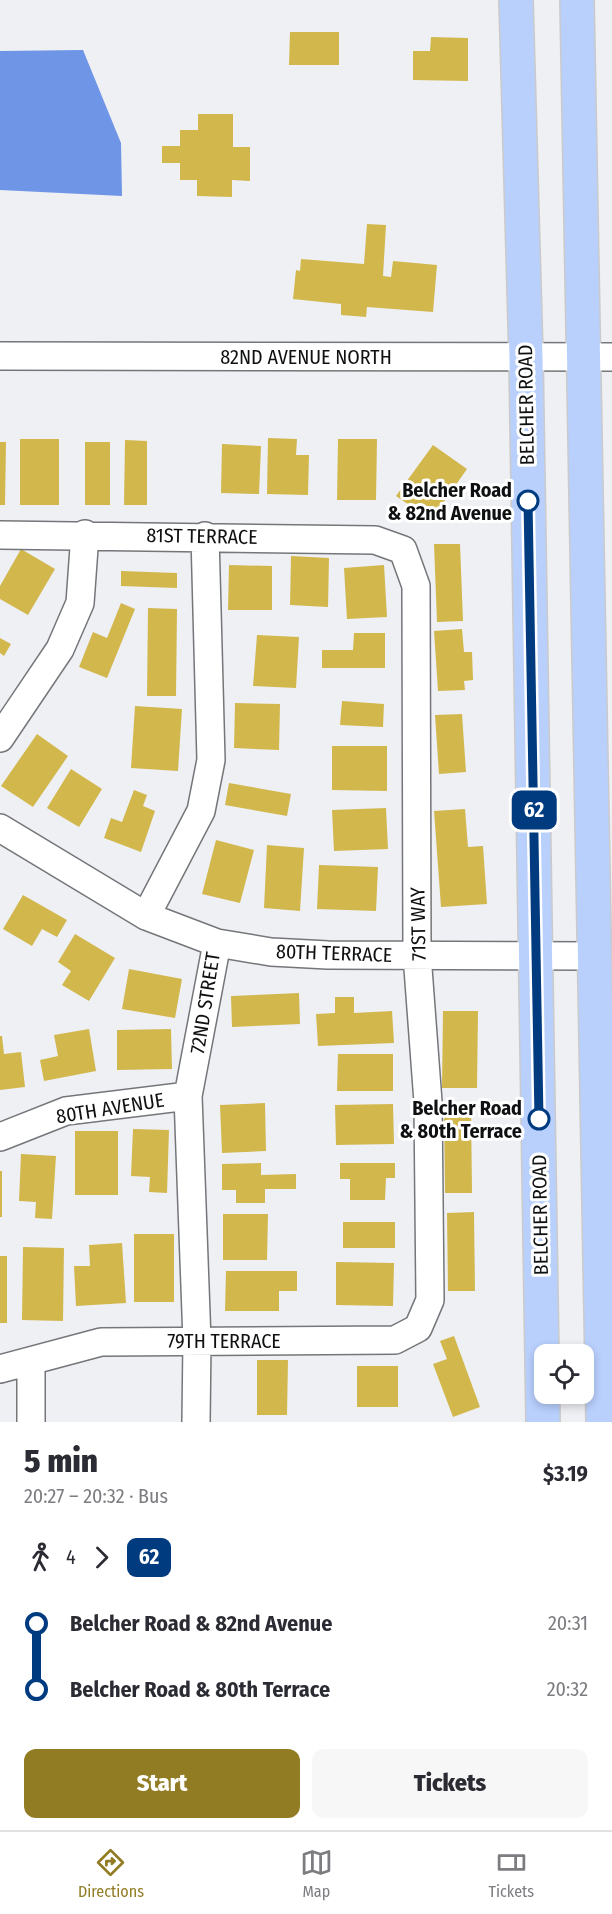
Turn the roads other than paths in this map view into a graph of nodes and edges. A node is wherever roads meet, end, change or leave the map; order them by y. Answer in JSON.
{"nodes":[{"id":1,"x":516,"y":0,"type":"edge"},
{"id":2,"x":577,"y":0,"type":"edge"},
{"id":3,"x":0,"y":356,"type":"edge"},
{"id":4,"x":598,"y":356,"type":"edge"},
{"id":5,"x":526,"y":358,"type":"junction"},
{"id":6,"x":0,"y":534,"type":"edge"},
{"id":7,"x":85,"y":534,"type":"junction"},
{"id":8,"x":205,"y":536,"type":"junction"},
{"id":9,"x":403,"y":550,"type":"joint"},
{"id":10,"x":0,"y":738,"type":"edge"},
{"id":11,"x":0,"y":828,"type":"edge"},
{"id":12,"x":146,"y":916,"type":"junction"},
{"id":13,"x":217,"y":943,"type":"junction"},
{"id":14,"x":417,"y":955,"type":"junction"},
{"id":15,"x":537,"y":956,"type":"junction"},
{"id":16,"x":595,"y":956,"type":"junction"},
{"id":17,"x":188,"y":1096,"type":"junction"},
{"id":18,"x":0,"y":1137,"type":"edge"},
{"id":19,"x":430,"y":1300,"type":"joint"},
{"id":20,"x":197,"y":1341,"type":"junction"},
{"id":21,"x":31,"y":1362,"type":"junction"},
{"id":22,"x":0,"y":1369,"type":"edge"},
{"id":23,"x":31,"y":1422,"type":"edge"},
{"id":24,"x":196,"y":1422,"type":"edge"},
{"id":25,"x":543,"y":1422,"type":"edge"},
{"id":26,"x":603,"y":1422,"type":"edge"}],
"edges":[{"from":1,"to":5,"type":"main road","name":"BELCHER ROAD"},
{"from":2,"to":4,"type":"main road"},
{"from":3,"to":5,"type":"street","name":"82ND AVENUE NORTH"},
{"from":4,"to":5,"type":"street","name":"82ND AVENUE NORTH"},
{"from":4,"to":16,"type":"main road"},
{"from":5,"to":15,"type":"main road","name":"BELCHER ROAD"},
{"from":6,"to":7,"type":"street","name":"81ST TERRACE"},
{"from":7,"to":8,"type":"street","name":"81ST TERRACE"},
{"from":7,"to":10,"type":"street"},
{"from":8,"to":9,"type":"street","name":"81ST TERRACE"},
{"from":8,"to":12,"type":"street"},
{"from":9,"to":14,"type":"street","name":"71ST WAY"},
{"from":11,"to":12,"type":"street"},
{"from":12,"to":13,"type":"street","name":"72ND STREET"},
{"from":13,"to":14,"type":"street","name":"80TH TERRACE"},
{"from":13,"to":17,"type":"street","name":"72ND STREET"},
{"from":14,"to":15,"type":"street","name":"80TH TERRACE"},
{"from":14,"to":19,"type":"street","name":"71ST WAY"},
{"from":15,"to":16,"type":"street","name":"80TH TERRACE"},
{"from":15,"to":25,"type":"main road","name":"BELCHER ROAD"},
{"from":16,"to":26,"type":"main road"},
{"from":17,"to":18,"type":"street","name":"80TH AVENUE"},
{"from":17,"to":20,"type":"street","name":"72ND STREET"},
{"from":19,"to":20,"type":"street","name":"79TH TERRACE"},
{"from":20,"to":21,"type":"street","name":"79TH TERRACE"},
{"from":20,"to":24,"type":"street","name":"72ND STREET"},
{"from":21,"to":22,"type":"street","name":"79TH TERRACE"},
{"from":21,"to":23,"type":"street"}]}
